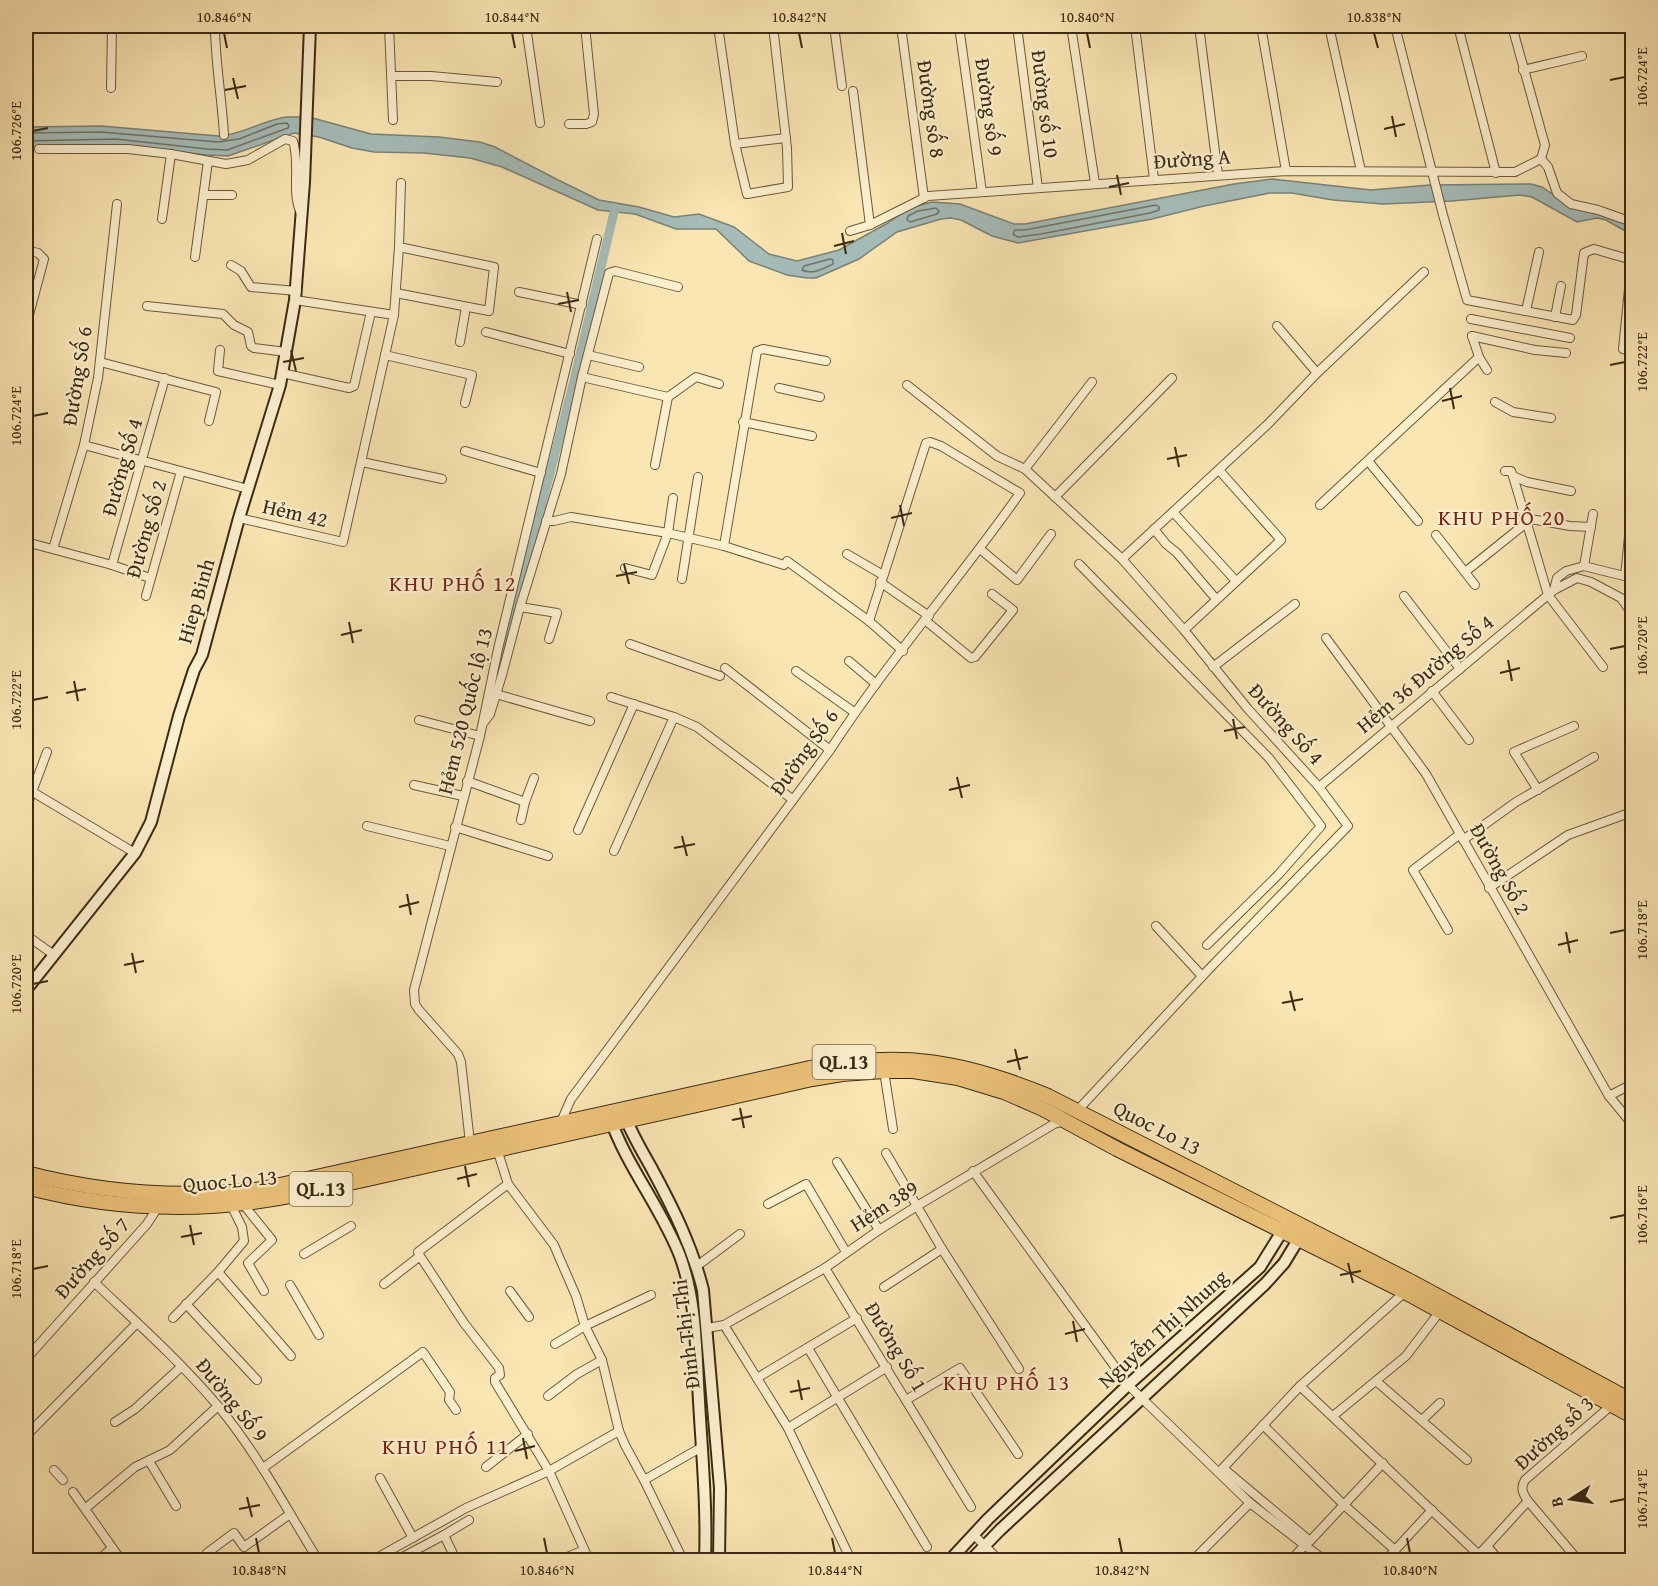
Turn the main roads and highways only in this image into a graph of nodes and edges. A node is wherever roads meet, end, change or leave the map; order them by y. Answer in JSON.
{"nodes":[{"id":1,"x":1077,"y":1111,"type":"junction"},
{"id":2,"x":625,"y":1115,"type":"junction"},
{"id":3,"x":610,"y":1118,"type":"junction"},
{"id":4,"x":1065,"y":1120,"type":"junction"},
{"id":5,"x":26,"y":1173,"type":"edge"},
{"id":6,"x":26,"y":1187,"type":"edge"},
{"id":7,"x":1286,"y":1226,"type":"junction"},
{"id":8,"x":1302,"y":1234,"type":"junction"},
{"id":9,"x":1627,"y":1398,"type":"edge"},
{"id":10,"x":1632,"y":1416,"type":"edge"}],
"edges":[{"from":1,"to":2,"type":"highway","name":"Quoc Lo 13","number":"QL.13"},
{"from":1,"to":4,"type":"highway"},
{"from":1,"to":7,"type":"highway","name":"Quoc Lo 13","number":"QL.13"},
{"from":2,"to":3,"type":"highway","name":"Quoc Lo 13","number":"QL.13"},
{"from":2,"to":4,"type":"highway","name":"Quoc Lo 13","number":"QL.13"},
{"from":3,"to":5,"type":"highway","name":"Quoc Lo 13","number":"QL.13"},
{"from":3,"to":6,"type":"highway","name":"Quoc Lo 13","number":"QL.13"},
{"from":4,"to":7,"type":"highway","name":"Quoc Lo 13","number":"QL.13"},
{"from":7,"to":8,"type":"highway","name":"Quoc Lo 13","number":"QL.13"},
{"from":8,"to":9,"type":"highway","name":"Quoc Lo 13","number":"QL.13"},
{"from":8,"to":10,"type":"highway","name":"Quoc Lo 13","number":"QL.13"}]}
